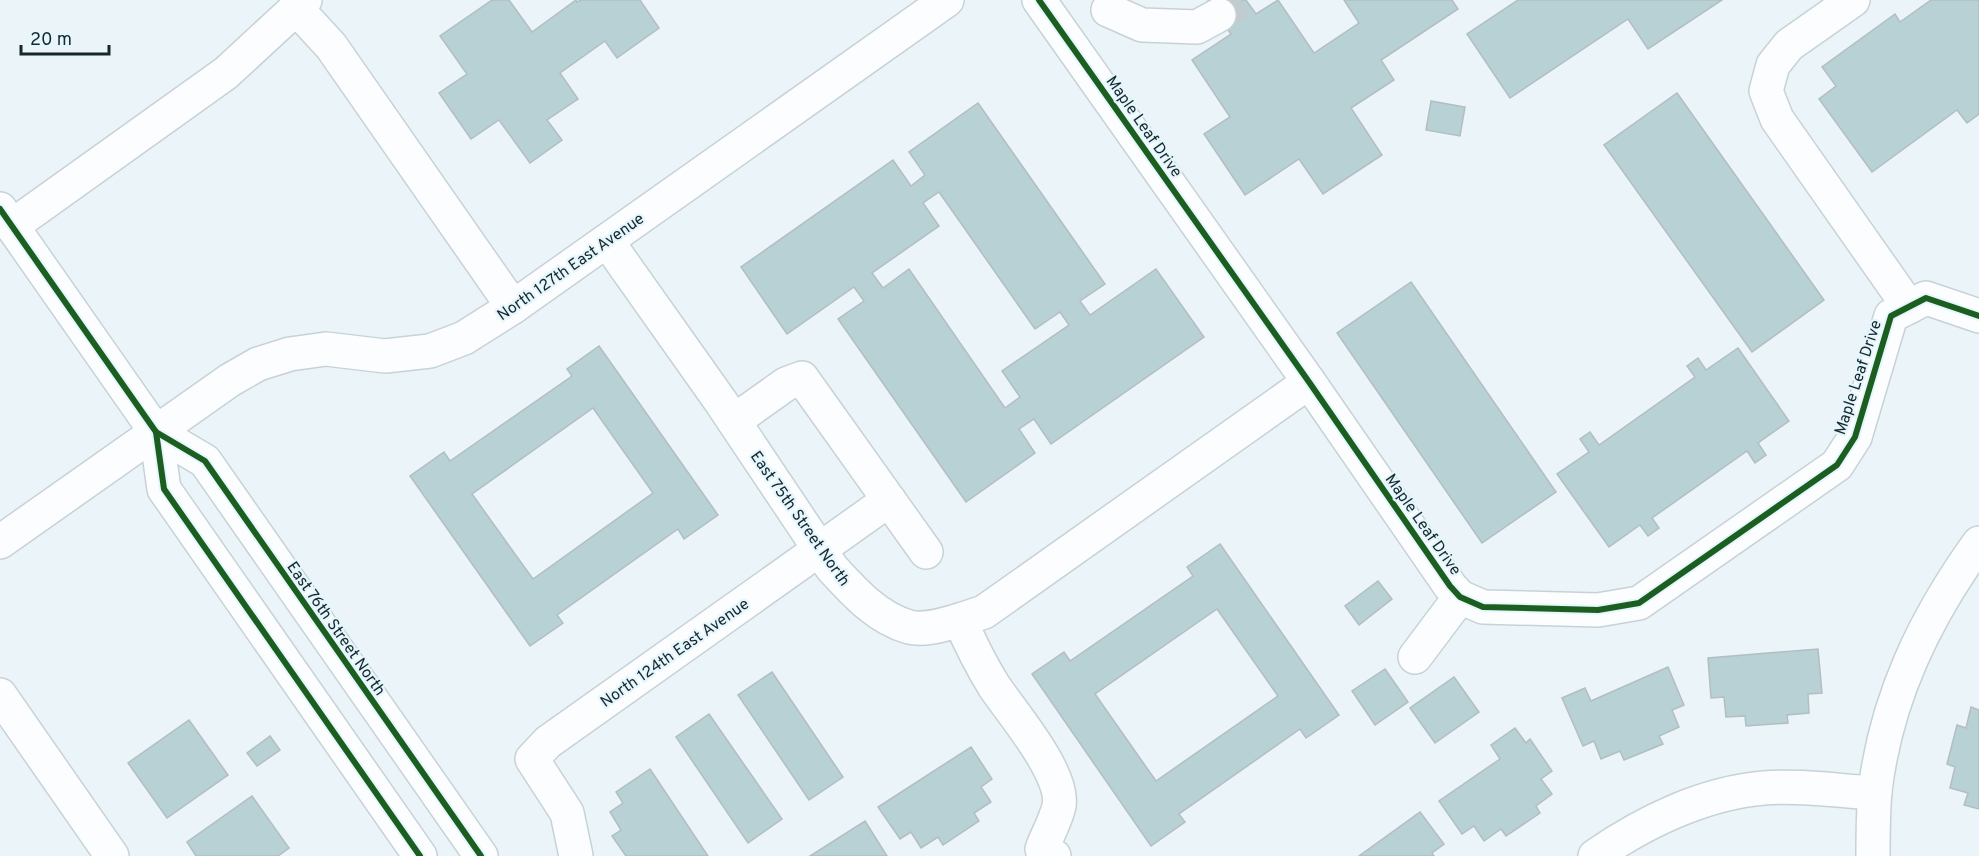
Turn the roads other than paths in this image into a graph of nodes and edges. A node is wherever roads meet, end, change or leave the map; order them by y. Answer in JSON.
{"nodes":[{"id":1,"x":947,"y":0,"type":"edge"},
{"id":2,"x":1039,"y":0,"type":"edge"},
{"id":3,"x":1853,"y":0,"type":"edge"},
{"id":4,"x":301,"y":4,"type":"edge"},
{"id":5,"x":1115,"y":5,"type":"edge"},
{"id":6,"x":1219,"y":15,"type":"tunnel mouth"},
{"id":7,"x":1066,"y":38,"type":"junction"},
{"id":8,"x":6,"y":218,"type":"edge"},
{"id":9,"x":608,"y":240,"type":"junction"},
{"id":10,"x":513,"y":307,"type":"junction"},
{"id":11,"x":1909,"y":307,"type":"junction"},
{"id":12,"x":1979,"y":316,"type":"edge"},
{"id":13,"x":1309,"y":382,"type":"junction"},
{"id":14,"x":734,"y":421,"type":"junction"},
{"id":15,"x":156,"y":432,"type":"junction"},
{"id":16,"x":889,"y":500,"type":"junction"},
{"id":17,"x":0,"y":542,"type":"edge"},
{"id":18,"x":1979,"y":543,"type":"edge"},
{"id":19,"x":820,"y":549,"type":"junction"},
{"id":20,"x":926,"y":552,"type":"dead end"},
{"id":21,"x":1460,"y":597,"type":"junction"},
{"id":22,"x":960,"y":620,"type":"junction"},
{"id":23,"x":1415,"y":657,"type":"dead end"},
{"id":24,"x":0,"y":695,"type":"edge"},
{"id":25,"x":1875,"y":793,"type":"junction"},
{"id":26,"x":1042,"y":854,"type":"edge"},
{"id":27,"x":112,"y":856,"type":"edge"},
{"id":28,"x":420,"y":856,"type":"edge"},
{"id":29,"x":481,"y":856,"type":"edge"},
{"id":30,"x":576,"y":856,"type":"edge"},
{"id":31,"x":1594,"y":856,"type":"edge"},
{"id":32,"x":1872,"y":856,"type":"edge"}],
"edges":[{"from":1,"to":9,"type":"street","name":"North 127th East Avenue"},
{"from":2,"to":7,"type":"street","name":"Maple Leaf Drive"},
{"from":3,"to":11,"type":"street"},
{"from":4,"to":8,"type":"street"},
{"from":4,"to":10,"type":"street"},
{"from":5,"to":6,"type":"street"},
{"from":5,"to":7,"type":"street"},
{"from":7,"to":13,"type":"street","name":"Maple Leaf Drive"},
{"from":8,"to":15,"type":"street","name":"East 76th Street North"},
{"from":9,"to":10,"type":"street","name":"North 127th East Avenue"},
{"from":9,"to":14,"type":"street","name":"East 75th Street North"},
{"from":10,"to":15,"type":"street","name":"North 127th East Avenue"},
{"from":11,"to":12,"type":"street"},
{"from":11,"to":21,"type":"street","name":"Maple Leaf Drive"},
{"from":13,"to":21,"type":"street","name":"Maple Leaf Drive"},
{"from":13,"to":22,"type":"street","name":"East 75th Street North"},
{"from":14,"to":16,"type":"street"},
{"from":14,"to":19,"type":"street","name":"East 75th Street North"},
{"from":15,"to":17,"type":"street","name":"North 127th East Avenue"},
{"from":15,"to":28,"type":"street","name":"East 76th Street North"},
{"from":15,"to":29,"type":"street","name":"East 76th Street North"},
{"from":16,"to":19,"type":"street","name":"North 124th East Avenue"},
{"from":16,"to":20,"type":"street"},
{"from":18,"to":25,"type":"street"},
{"from":19,"to":22,"type":"street","name":"East 75th Street North"},
{"from":19,"to":30,"type":"street","name":"North 124th East Avenue"},
{"from":21,"to":23,"type":"street"},
{"from":22,"to":26,"type":"street"},
{"from":24,"to":27,"type":"street"},
{"from":25,"to":31,"type":"street"},
{"from":25,"to":32,"type":"street"}]}
